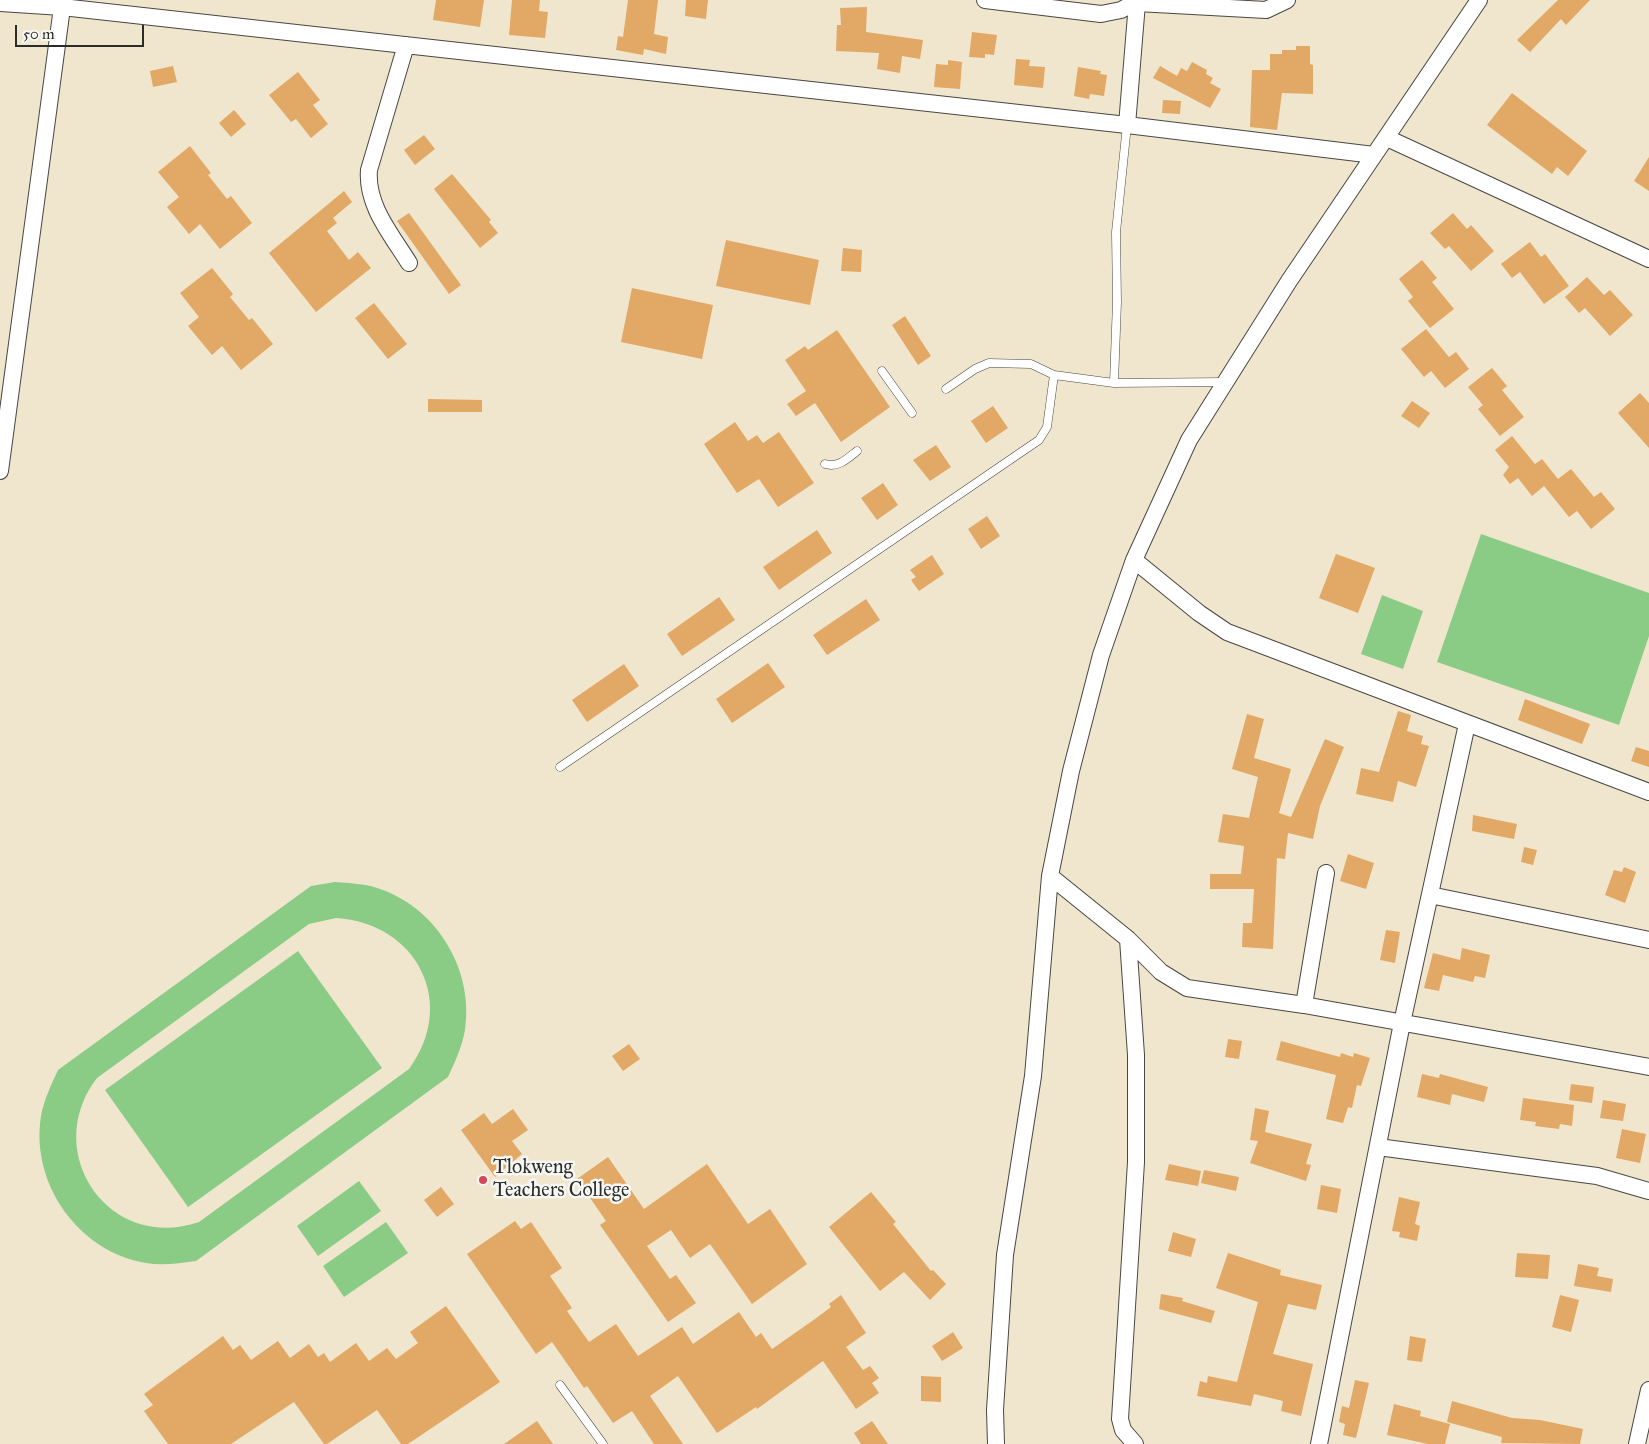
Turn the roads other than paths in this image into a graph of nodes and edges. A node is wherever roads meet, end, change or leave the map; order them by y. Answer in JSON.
{"nodes":[{"id":1,"x":985,"y":0,"type":"edge"},
{"id":2,"x":1287,"y":0,"type":"edge"},
{"id":3,"x":1479,"y":0,"type":"edge"},
{"id":4,"x":1138,"y":2,"type":"edge"},
{"id":5,"x":0,"y":3,"type":"edge"},
{"id":6,"x":62,"y":3,"type":"edge"},
{"id":7,"x":406,"y":45,"type":"junction"},
{"id":8,"x":1127,"y":124,"type":"junction"},
{"id":9,"x":1387,"y":138,"type":"junction"},
{"id":10,"x":1374,"y":155,"type":"junction"},
{"id":11,"x":1649,"y":259,"type":"edge"},
{"id":12,"x":409,"y":263,"type":"dead end"},
{"id":13,"x":882,"y":372,"type":"dead end"},
{"id":14,"x":1054,"y":375,"type":"junction"},
{"id":15,"x":1225,"y":382,"type":"junction"},
{"id":16,"x":1114,"y":383,"type":"junction"},
{"id":17,"x":946,"y":389,"type":"dead end"},
{"id":18,"x":912,"y":413,"type":"dead end"},
{"id":19,"x":857,"y":452,"type":"dead end"},
{"id":20,"x":825,"y":464,"type":"dead end"},
{"id":21,"x":0,"y":471,"type":"edge"},
{"id":22,"x":1134,"y":560,"type":"junction"},
{"id":23,"x":1467,"y":724,"type":"junction"},
{"id":24,"x":560,"y":767,"type":"dead end"},
{"id":25,"x":1649,"y":792,"type":"edge"},
{"id":26,"x":1326,"y":873,"type":"dead end"},
{"id":27,"x":1050,"y":876,"type":"junction"},
{"id":28,"x":1430,"y":895,"type":"junction"},
{"id":29,"x":1128,"y":939,"type":"junction"},
{"id":30,"x":1649,"y":940,"type":"edge"},
{"id":31,"x":1304,"y":1006,"type":"junction"},
{"id":32,"x":1402,"y":1023,"type":"junction"},
{"id":33,"x":1649,"y":1067,"type":"edge"},
{"id":34,"x":1378,"y":1147,"type":"junction"},
{"id":35,"x":1649,"y":1191,"type":"edge"},
{"id":36,"x":560,"y":1385,"type":"dead end"},
{"id":37,"x":1649,"y":1390,"type":"edge"},
{"id":38,"x":603,"y":1444,"type":"edge"},
{"id":39,"x":996,"y":1444,"type":"edge"},
{"id":40,"x":1135,"y":1444,"type":"edge"},
{"id":41,"x":1319,"y":1444,"type":"edge"},
{"id":42,"x":1637,"y":1444,"type":"edge"}],
"edges":[{"from":1,"to":4,"type":"street"},
{"from":2,"to":4,"type":"street"},
{"from":3,"to":9,"type":"street"},
{"from":4,"to":8,"type":"street"},
{"from":5,"to":6,"type":"street"},
{"from":6,"to":7,"type":"street"},
{"from":6,"to":21,"type":"street"},
{"from":7,"to":8,"type":"street"},
{"from":7,"to":12,"type":"street"},
{"from":8,"to":10,"type":"street"},
{"from":8,"to":16,"type":"lane"},
{"from":9,"to":10,"type":"street"},
{"from":9,"to":11,"type":"street"},
{"from":10,"to":15,"type":"street"},
{"from":13,"to":18,"type":"lane"},
{"from":14,"to":16,"type":"lane"},
{"from":14,"to":17,"type":"lane"},
{"from":14,"to":24,"type":"lane"},
{"from":15,"to":16,"type":"lane"},
{"from":15,"to":22,"type":"street"},
{"from":19,"to":20,"type":"lane"},
{"from":22,"to":23,"type":"street"},
{"from":22,"to":27,"type":"street"},
{"from":23,"to":25,"type":"street"},
{"from":23,"to":28,"type":"street"},
{"from":26,"to":31,"type":"street"},
{"from":27,"to":29,"type":"street"},
{"from":27,"to":39,"type":"street"},
{"from":28,"to":30,"type":"street"},
{"from":28,"to":32,"type":"street"},
{"from":29,"to":31,"type":"street"},
{"from":29,"to":40,"type":"street"},
{"from":31,"to":32,"type":"street"},
{"from":32,"to":33,"type":"street"},
{"from":32,"to":34,"type":"street"},
{"from":34,"to":35,"type":"street"},
{"from":34,"to":41,"type":"street"},
{"from":36,"to":38,"type":"lane"},
{"from":37,"to":42,"type":"street"}]}
